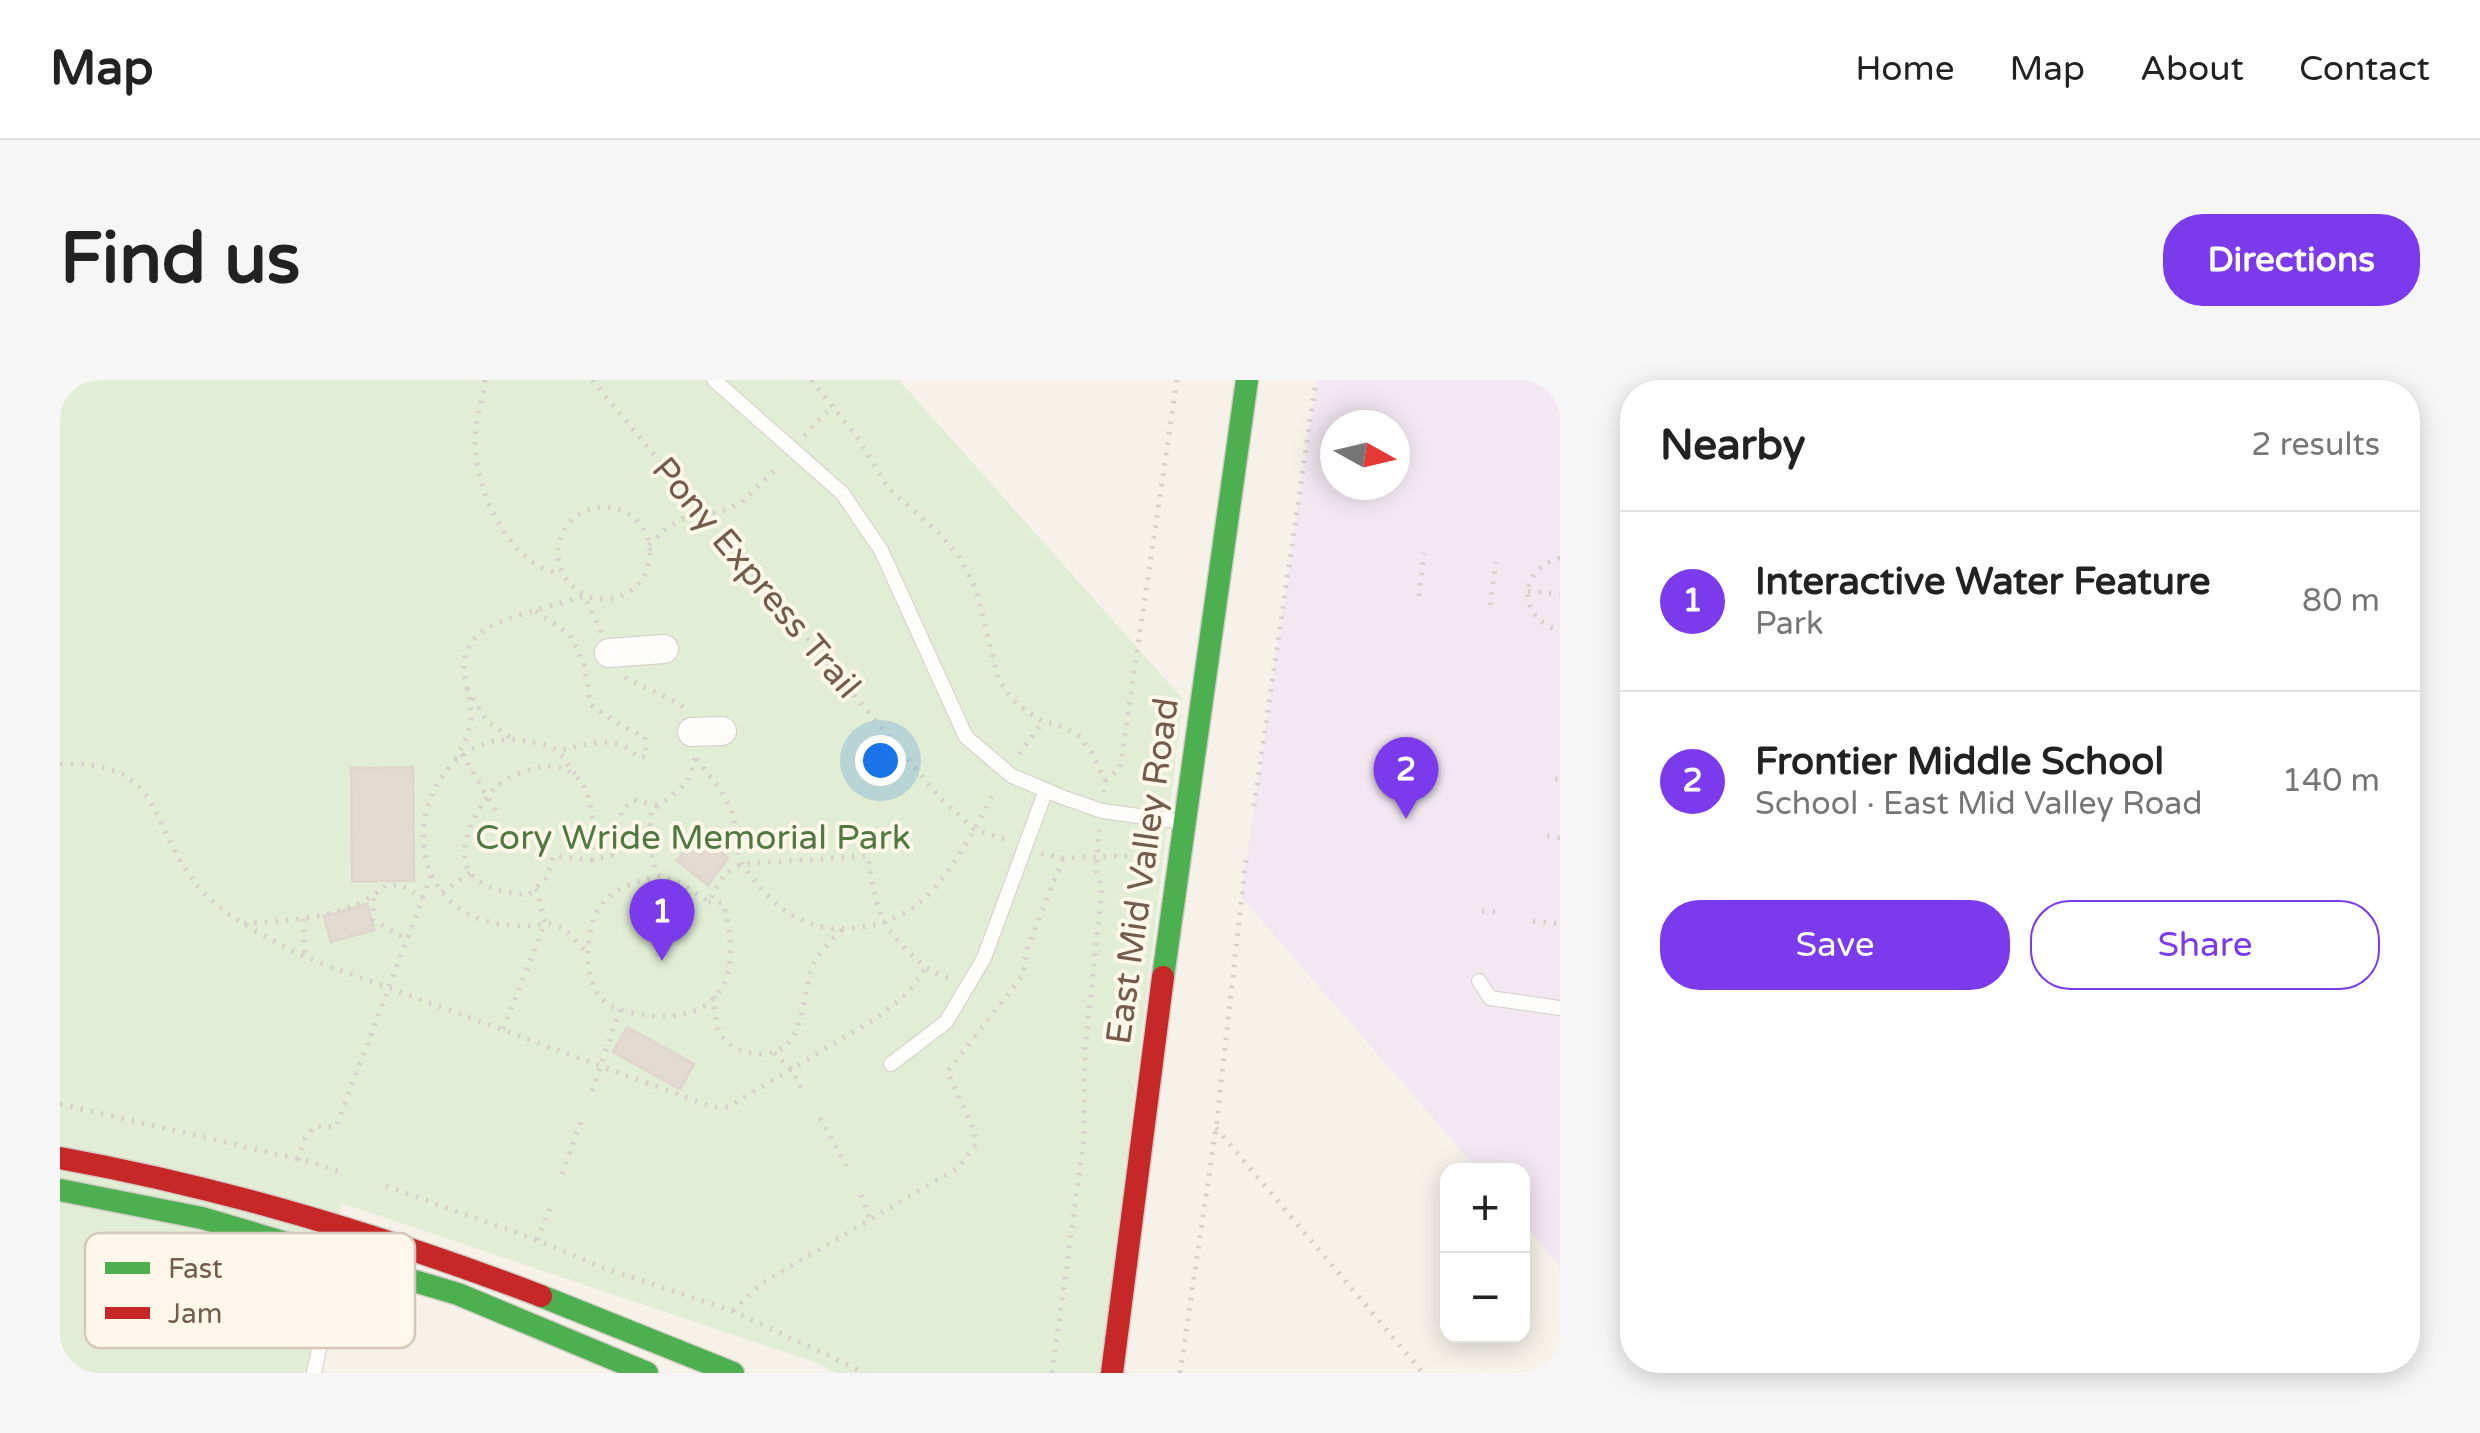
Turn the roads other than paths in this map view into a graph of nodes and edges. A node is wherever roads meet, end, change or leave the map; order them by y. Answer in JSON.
{"nodes":[{"id":1,"x":714,"y":380,"type":"edge"},
{"id":2,"x":1248,"y":380,"type":"edge"},
{"id":3,"x":664,"y":649,"type":"dead end"},
{"id":4,"x":609,"y":653,"type":"road end"},
{"id":5,"x":722,"y":731,"type":"dead end"},
{"id":6,"x":692,"y":732,"type":"road end"},
{"id":7,"x":1046,"y":790,"type":"junction"},
{"id":8,"x":1184,"y":822,"type":"junction"},
{"id":9,"x":1479,"y":982,"type":"dead end"},
{"id":10,"x":1560,"y":1008,"type":"edge"},
{"id":11,"x":891,"y":1064,"type":"dead end"},
{"id":12,"x":60,"y":1158,"type":"edge"},
{"id":13,"x":60,"y":1190,"type":"edge"},
{"id":14,"x":254,"y":1233,"type":"edge"},
{"id":15,"x":365,"y":1233,"type":"edge"},
{"id":16,"x":415,"y":1250,"type":"edge"},
{"id":17,"x":415,"y":1281,"type":"edge"},
{"id":18,"x":319,"y":1348,"type":"edge"},
{"id":19,"x":314,"y":1373,"type":"edge"},
{"id":20,"x":647,"y":1373,"type":"edge"},
{"id":21,"x":734,"y":1373,"type":"edge"},
{"id":22,"x":1112,"y":1373,"type":"edge"}],
"edges":[{"from":1,"to":7,"type":"lane"},
{"from":2,"to":8,"type":"main road","name":"East Mid Valley Road"},
{"from":3,"to":4,"type":"street"},
{"from":5,"to":6,"type":"street"},
{"from":7,"to":8,"type":"lane"},
{"from":7,"to":11,"type":"lane"},
{"from":8,"to":22,"type":"main road","name":"East Mid Valley Road"},
{"from":9,"to":10,"type":"lane"},
{"from":12,"to":15,"type":"main road"},
{"from":13,"to":14,"type":"main road"},
{"from":16,"to":21,"type":"main road"},
{"from":17,"to":20,"type":"main road"},
{"from":18,"to":19,"type":"lane"}]}
